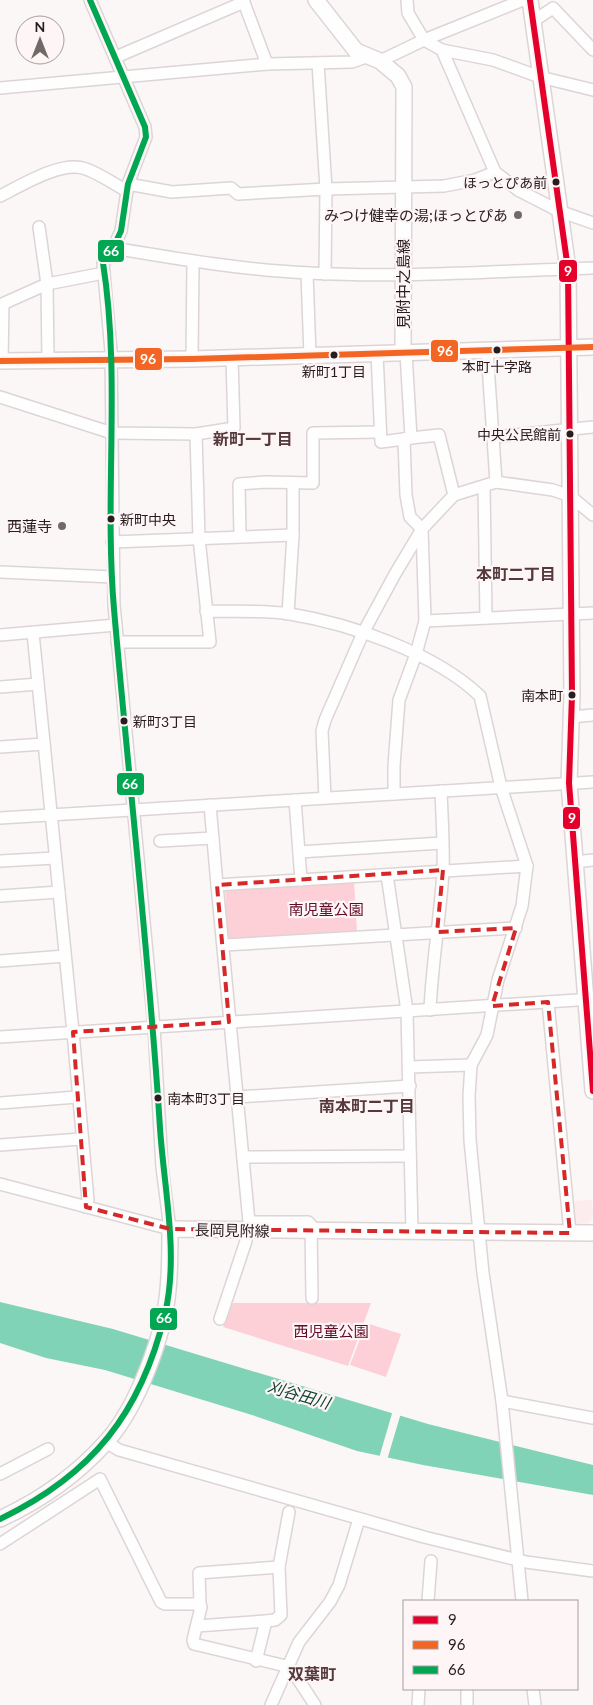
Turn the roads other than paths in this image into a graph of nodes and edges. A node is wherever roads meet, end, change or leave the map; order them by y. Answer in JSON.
{"nodes":[{"id":1,"x":90,"y":0,"type":"edge"},
{"id":2,"x":316,"y":0,"type":"edge"},
{"id":3,"x":398,"y":0,"type":"edge"},
{"id":4,"x":407,"y":0,"type":"edge"},
{"id":5,"x":523,"y":0,"type":"edge"},
{"id":6,"x":530,"y":0,"type":"edge"},
{"id":7,"x":243,"y":1,"type":"edge"},
{"id":8,"x":408,"y":13,"type":"junction"},
{"id":9,"x":532,"y":22,"type":"junction"},
{"id":10,"x":424,"y":40,"type":"junction"},
{"id":11,"x":442,"y":50,"type":"junction"},
{"id":12,"x":593,"y":50,"type":"edge"},
{"id":13,"x":116,"y":57,"type":"junction"},
{"id":14,"x":373,"y":59,"type":"junction"},
{"id":15,"x":318,"y":63,"type":"junction"},
{"id":16,"x":267,"y":64,"type":"junction"},
{"id":17,"x":122,"y":76,"type":"junction"},
{"id":18,"x":540,"y":77,"type":"junction"},
{"id":19,"x":0,"y":88,"type":"edge"},
{"id":20,"x":593,"y":90,"type":"edge"},
{"id":21,"x":495,"y":172,"type":"junction"},
{"id":22,"x":403,"y":186,"type":"junction"},
{"id":23,"x":127,"y":188,"type":"junction"},
{"id":24,"x":326,"y":189,"type":"junction"},
{"id":25,"x":0,"y":196,"type":"edge"},
{"id":26,"x":559,"y":212,"type":"junction"},
{"id":27,"x":593,"y":223,"type":"edge"},
{"id":28,"x":40,"y":227,"type":"dead end"},
{"id":29,"x":114,"y":248,"type":"junction"},
{"id":30,"x":193,"y":262,"type":"junction"},
{"id":31,"x":593,"y":268,"type":"edge"},
{"id":32,"x":568,"y":269,"type":"junction"},
{"id":33,"x":104,"y":273,"type":"junction"},
{"id":34,"x":307,"y":273,"type":"junction"},
{"id":35,"x":325,"y":274,"type":"junction"},
{"id":36,"x":403,"y":274,"type":"junction"},
{"id":37,"x":48,"y":284,"type":"junction"},
{"id":38,"x":2,"y":305,"type":"edge"},
{"id":39,"x":593,"y":347,"type":"edge"},
{"id":40,"x":568,"y":348,"type":"junction"},
{"id":41,"x":487,"y":350,"type":"junction"},
{"id":42,"x":377,"y":353,"type":"junction"},
{"id":43,"x":404,"y":353,"type":"junction"},
{"id":44,"x":310,"y":356,"type":"junction"},
{"id":45,"x":232,"y":358,"type":"junction"},
{"id":46,"x":111,"y":359,"type":"junction"},
{"id":47,"x":192,"y":359,"type":"junction"},
{"id":48,"x":48,"y":360,"type":"junction"},
{"id":49,"x":1,"y":361,"type":"edge"},
{"id":50,"x":0,"y":397,"type":"edge"},
{"id":51,"x":593,"y":427,"type":"edge"},
{"id":52,"x":568,"y":428,"type":"junction"},
{"id":53,"x":380,"y":432,"type":"junction"},
{"id":54,"x":112,"y":433,"type":"junction"},
{"id":55,"x":196,"y":434,"type":"junction"},
{"id":56,"x":494,"y":437,"type":"junction"},
{"id":57,"x":408,"y":438,"type":"junction"},
{"id":58,"x":496,"y":482,"type":"junction"},
{"id":59,"x":294,"y":483,"type":"junction"},
{"id":60,"x":484,"y":486,"type":"junction"},
{"id":61,"x":454,"y":496,"type":"junction"},
{"id":62,"x":570,"y":496,"type":"junction"},
{"id":63,"x":593,"y":515,"type":"edge"},
{"id":64,"x":422,"y":529,"type":"junction"},
{"id":65,"x":293,"y":535,"type":"junction"},
{"id":66,"x":240,"y":536,"type":"junction"},
{"id":67,"x":199,"y":538,"type":"junction"},
{"id":68,"x":112,"y":542,"type":"junction"},
{"id":69,"x":0,"y":572,"type":"edge"},
{"id":70,"x":113,"y":577,"type":"junction"},
{"id":71,"x":206,"y":610,"type":"junction"},
{"id":72,"x":593,"y":613,"type":"edge"},
{"id":73,"x":288,"y":614,"type":"junction"},
{"id":74,"x":571,"y":614,"type":"junction"},
{"id":75,"x":486,"y":618,"type":"junction"},
{"id":76,"x":425,"y":621,"type":"junction"},
{"id":77,"x":116,"y":625,"type":"junction"},
{"id":78,"x":33,"y":633,"type":"junction"},
{"id":79,"x":363,"y":633,"type":"junction"},
{"id":80,"x":0,"y":635,"type":"edge"},
{"id":81,"x":117,"y":642,"type":"junction"},
{"id":82,"x":416,"y":654,"type":"junction"},
{"id":83,"x":38,"y":684,"type":"junction"},
{"id":84,"x":0,"y":687,"type":"edge"},
{"id":85,"x":593,"y":716,"type":"edge"},
{"id":86,"x":571,"y":717,"type":"junction"},
{"id":87,"x":44,"y":744,"type":"junction"},
{"id":88,"x":0,"y":747,"type":"edge"},
{"id":89,"x":593,"y":782,"type":"edge"},
{"id":90,"x":569,"y":784,"type":"junction"},
{"id":91,"x":501,"y":787,"type":"junction"},
{"id":92,"x":441,"y":791,"type":"junction"},
{"id":93,"x":394,"y":794,"type":"junction"},
{"id":94,"x":325,"y":798,"type":"junction"},
{"id":95,"x":296,"y":800,"type":"junction"},
{"id":96,"x":210,"y":805,"type":"junction"},
{"id":97,"x":134,"y":810,"type":"junction"},
{"id":98,"x":51,"y":814,"type":"junction"},
{"id":99,"x":0,"y":818,"type":"edge"},
{"id":100,"x":213,"y":838,"type":"junction"},
{"id":101,"x":160,"y":841,"type":"dead end"},
{"id":102,"x":442,"y":843,"type":"junction"},
{"id":103,"x":299,"y":852,"type":"junction"},
{"id":104,"x":55,"y":858,"type":"junction"},
{"id":105,"x":593,"y":860,"type":"edge"},
{"id":106,"x":0,"y":862,"type":"edge"},
{"id":107,"x":575,"y":862,"type":"junction"},
{"id":108,"x":527,"y":866,"type":"junction"},
{"id":109,"x":443,"y":870,"type":"junction"},
{"id":110,"x":387,"y":875,"type":"junction"},
{"id":111,"x":301,"y":880,"type":"junction"},
{"id":112,"x":217,"y":885,"type":"junction"},
{"id":113,"x":59,"y":892,"type":"junction"},
{"id":114,"x":0,"y":896,"type":"edge"},
{"id":115,"x":516,"y":928,"type":"junction"},
{"id":116,"x":438,"y":932,"type":"junction"},
{"id":117,"x":397,"y":936,"type":"junction"},
{"id":118,"x":224,"y":946,"type":"junction"},
{"id":119,"x":65,"y":956,"type":"junction"},
{"id":120,"x":0,"y":961,"type":"edge"},
{"id":121,"x":590,"y":1000,"type":"edge"},
{"id":122,"x":548,"y":1002,"type":"junction"},
{"id":123,"x":492,"y":1006,"type":"junction"},
{"id":124,"x":430,"y":1010,"type":"junction"},
{"id":125,"x":407,"y":1011,"type":"junction"},
{"id":126,"x":230,"y":1022,"type":"junction"},
{"id":127,"x":154,"y":1027,"type":"junction"},
{"id":128,"x":73,"y":1032,"type":"junction"},
{"id":129,"x":0,"y":1037,"type":"edge"},
{"id":130,"x":471,"y":1065,"type":"junction"},
{"id":131,"x":409,"y":1067,"type":"junction"},
{"id":132,"x":410,"y":1086,"type":"junction"},
{"id":133,"x":593,"y":1091,"type":"edge"},
{"id":134,"x":77,"y":1097,"type":"junction"},
{"id":135,"x":237,"y":1097,"type":"junction"},
{"id":136,"x":0,"y":1103,"type":"edge"},
{"id":137,"x":81,"y":1139,"type":"junction"},
{"id":138,"x":0,"y":1145,"type":"edge"},
{"id":139,"x":410,"y":1156,"type":"junction"},
{"id":140,"x":243,"y":1157,"type":"junction"},
{"id":141,"x":0,"y":1184,"type":"edge"},
{"id":142,"x":86,"y":1207,"type":"junction"},
{"id":143,"x":170,"y":1229,"type":"junction"},
{"id":144,"x":311,"y":1231,"type":"junction"},
{"id":145,"x":412,"y":1232,"type":"junction"},
{"id":146,"x":480,"y":1232,"type":"junction"},
{"id":147,"x":570,"y":1233,"type":"junction"},
{"id":148,"x":593,"y":1233,"type":"edge"},
{"id":149,"x":246,"y":1241,"type":"dead end"},
{"id":150,"x":312,"y":1298,"type":"dead end"},
{"id":151,"x":220,"y":1319,"type":"dead end"},
{"id":152,"x":502,"y":1401,"type":"junction"},
{"id":153,"x":593,"y":1418,"type":"edge"},
{"id":154,"x":107,"y":1441,"type":"junction"},
{"id":155,"x":48,"y":1449,"type":"dead end"},
{"id":156,"x":0,"y":1474,"type":"edge"},
{"id":157,"x":289,"y":1512,"type":"dead end"},
{"id":158,"x":0,"y":1519,"type":"edge"},
{"id":159,"x":359,"y":1519,"type":"junction"},
{"id":160,"x":0,"y":1544,"type":"edge"},
{"id":161,"x":518,"y":1556,"type":"junction"},
{"id":162,"x":431,"y":1561,"type":"dead end"},
{"id":163,"x":279,"y":1567,"type":"junction"},
{"id":164,"x":593,"y":1571,"type":"edge"},
{"id":165,"x":428,"y":1600,"type":"edge"},
{"id":166,"x":522,"y":1600,"type":"edge"},
{"id":167,"x":200,"y":1604,"type":"junction"},
{"id":168,"x":266,"y":1621,"type":"junction"},
{"id":169,"x":198,"y":1626,"type":"junction"},
{"id":170,"x":256,"y":1661,"type":"junction"},
{"id":171,"x":290,"y":1668,"type":"junction"},
{"id":172,"x":419,"y":1690,"type":"edge"},
{"id":173,"x":466,"y":1690,"type":"edge"},
{"id":174,"x":533,"y":1690,"type":"edge"},
{"id":175,"x":271,"y":1705,"type":"edge"},
{"id":176,"x":315,"y":1705,"type":"edge"},
{"id":177,"x":418,"y":1705,"type":"edge"},
{"id":178,"x":467,"y":1705,"type":"edge"},
{"id":179,"x":535,"y":1705,"type":"edge"}],
"edges":[{"from":1,"to":13,"type":"street"},
{"from":2,"to":14,"type":"main road","name":"見附中之島線"},
{"from":3,"to":8,"type":"street"},
{"from":4,"to":8,"type":"street"},
{"from":5,"to":10,"type":"street"},
{"from":6,"to":9,"type":"main road"},
{"from":7,"to":13,"type":"street"},
{"from":7,"to":16,"type":"street"},
{"from":8,"to":10,"type":"street"},
{"from":9,"to":12,"type":"street"},
{"from":9,"to":18,"type":"main road"},
{"from":10,"to":11,"type":"street"},
{"from":10,"to":14,"type":"street"},
{"from":11,"to":18,"type":"street"},
{"from":11,"to":21,"type":"street"},
{"from":13,"to":17,"type":"street"},
{"from":14,"to":15,"type":"street"},
{"from":14,"to":22,"type":"main road","name":"見附中之島線"},
{"from":15,"to":16,"type":"street"},
{"from":15,"to":24,"type":"street"},
{"from":16,"to":17,"type":"street"},
{"from":17,"to":19,"type":"street"},
{"from":17,"to":23,"type":"street"},
{"from":18,"to":20,"type":"street"},
{"from":18,"to":26,"type":"main road"},
{"from":21,"to":22,"type":"street"},
{"from":21,"to":26,"type":"street"},
{"from":22,"to":24,"type":"street"},
{"from":22,"to":36,"type":"main road","name":"見附中之島線"},
{"from":23,"to":24,"type":"street"},
{"from":23,"to":25,"type":"street"},
{"from":23,"to":29,"type":"street"},
{"from":24,"to":35,"type":"street"},
{"from":26,"to":27,"type":"street"},
{"from":26,"to":32,"type":"main road"},
{"from":28,"to":37,"type":"street"},
{"from":29,"to":30,"type":"street"},
{"from":29,"to":33,"type":"street"},
{"from":30,"to":34,"type":"street"},
{"from":30,"to":47,"type":"street"},
{"from":31,"to":32,"type":"street"},
{"from":32,"to":36,"type":"street"},
{"from":32,"to":40,"type":"main road"},
{"from":33,"to":37,"type":"street"},
{"from":33,"to":46,"type":"street"},
{"from":34,"to":35,"type":"street"},
{"from":34,"to":44,"type":"street"},
{"from":35,"to":36,"type":"street"},
{"from":36,"to":43,"type":"main road","name":"見附中之島線"},
{"from":37,"to":38,"type":"street"},
{"from":37,"to":48,"type":"street"},
{"from":38,"to":49,"type":"street"},
{"from":39,"to":40,"type":"main road"},
{"from":40,"to":41,"type":"main road"},
{"from":40,"to":52,"type":"main road"},
{"from":41,"to":43,"type":"main road"},
{"from":41,"to":56,"type":"street"},
{"from":42,"to":43,"type":"main road"},
{"from":42,"to":44,"type":"main road"},
{"from":42,"to":53,"type":"street"},
{"from":43,"to":57,"type":"street"},
{"from":44,"to":45,"type":"main road"},
{"from":45,"to":47,"type":"main road"},
{"from":45,"to":55,"type":"street"},
{"from":46,"to":47,"type":"main road"},
{"from":46,"to":48,"type":"main road"},
{"from":46,"to":54,"type":"street"},
{"from":48,"to":49,"type":"main road"},
{"from":50,"to":54,"type":"street"},
{"from":51,"to":52,"type":"street"},
{"from":52,"to":56,"type":"street"},
{"from":52,"to":62,"type":"main road"},
{"from":53,"to":57,"type":"street"},
{"from":53,"to":59,"type":"street"},
{"from":54,"to":55,"type":"street"},
{"from":54,"to":68,"type":"street"},
{"from":55,"to":67,"type":"street"},
{"from":56,"to":58,"type":"street"},
{"from":57,"to":61,"type":"street"},
{"from":57,"to":64,"type":"street"},
{"from":58,"to":60,"type":"street"},
{"from":58,"to":62,"type":"street"},
{"from":59,"to":65,"type":"street"},
{"from":59,"to":66,"type":"street"},
{"from":60,"to":61,"type":"street"},
{"from":60,"to":75,"type":"street"},
{"from":61,"to":64,"type":"street"},
{"from":62,"to":63,"type":"street"},
{"from":62,"to":74,"type":"main road"},
{"from":64,"to":76,"type":"street"},
{"from":64,"to":79,"type":"street"},
{"from":65,"to":66,"type":"street"},
{"from":65,"to":73,"type":"street"},
{"from":66,"to":67,"type":"street"},
{"from":67,"to":68,"type":"street"},
{"from":67,"to":71,"type":"street"},
{"from":68,"to":70,"type":"street"},
{"from":69,"to":70,"type":"street"},
{"from":70,"to":77,"type":"street"},
{"from":71,"to":73,"type":"street"},
{"from":71,"to":81,"type":"street"},
{"from":72,"to":74,"type":"street"},
{"from":73,"to":79,"type":"street"},
{"from":74,"to":75,"type":"street"},
{"from":74,"to":86,"type":"main road"},
{"from":75,"to":76,"type":"street"},
{"from":76,"to":82,"type":"street"},
{"from":77,"to":78,"type":"street"},
{"from":77,"to":81,"type":"street"},
{"from":78,"to":80,"type":"street"},
{"from":78,"to":83,"type":"street"},
{"from":79,"to":82,"type":"street"},
{"from":79,"to":94,"type":"street"},
{"from":81,"to":97,"type":"street"},
{"from":82,"to":91,"type":"street"},
{"from":82,"to":93,"type":"street"},
{"from":83,"to":84,"type":"street"},
{"from":83,"to":87,"type":"street"},
{"from":85,"to":86,"type":"street"},
{"from":86,"to":90,"type":"main road"},
{"from":87,"to":88,"type":"street"},
{"from":87,"to":98,"type":"street"},
{"from":89,"to":90,"type":"street"},
{"from":90,"to":91,"type":"street"},
{"from":90,"to":107,"type":"main road"},
{"from":91,"to":92,"type":"street"},
{"from":91,"to":108,"type":"street"},
{"from":92,"to":93,"type":"street"},
{"from":92,"to":102,"type":"street"},
{"from":93,"to":94,"type":"street"},
{"from":94,"to":95,"type":"street"},
{"from":95,"to":96,"type":"street"},
{"from":95,"to":103,"type":"street"},
{"from":96,"to":97,"type":"street"},
{"from":96,"to":100,"type":"street"},
{"from":97,"to":98,"type":"street"},
{"from":97,"to":127,"type":"street"},
{"from":98,"to":99,"type":"street"},
{"from":98,"to":104,"type":"street"},
{"from":100,"to":101,"type":"street"},
{"from":100,"to":112,"type":"street"},
{"from":102,"to":103,"type":"street"},
{"from":102,"to":109,"type":"street"},
{"from":103,"to":111,"type":"street"},
{"from":104,"to":106,"type":"street"},
{"from":104,"to":113,"type":"street"},
{"from":105,"to":107,"type":"street"},
{"from":107,"to":121,"type":"main road"},
{"from":108,"to":109,"type":"street"},
{"from":108,"to":115,"type":"street"},
{"from":109,"to":110,"type":"street"},
{"from":109,"to":116,"type":"street"},
{"from":110,"to":111,"type":"street"},
{"from":110,"to":117,"type":"street"},
{"from":111,"to":112,"type":"street"},
{"from":112,"to":118,"type":"street"},
{"from":113,"to":114,"type":"street"},
{"from":113,"to":119,"type":"street"},
{"from":115,"to":116,"type":"street"},
{"from":115,"to":123,"type":"street"},
{"from":116,"to":117,"type":"street"},
{"from":116,"to":124,"type":"street"},
{"from":117,"to":118,"type":"street"},
{"from":117,"to":125,"type":"street"},
{"from":118,"to":126,"type":"street"},
{"from":119,"to":120,"type":"street"},
{"from":119,"to":128,"type":"street"},
{"from":121,"to":122,"type":"street"},
{"from":121,"to":133,"type":"main road"},
{"from":122,"to":123,"type":"street"},
{"from":122,"to":147,"type":"street"},
{"from":123,"to":124,"type":"street"},
{"from":123,"to":130,"type":"street"},
{"from":124,"to":125,"type":"street"},
{"from":125,"to":126,"type":"street"},
{"from":125,"to":131,"type":"street"},
{"from":126,"to":127,"type":"street"},
{"from":126,"to":135,"type":"street"},
{"from":127,"to":128,"type":"street"},
{"from":127,"to":143,"type":"street"},
{"from":128,"to":129,"type":"street"},
{"from":128,"to":134,"type":"street"},
{"from":130,"to":131,"type":"street"},
{"from":130,"to":146,"type":"street"},
{"from":131,"to":132,"type":"street"},
{"from":132,"to":135,"type":"street"},
{"from":132,"to":139,"type":"street"},
{"from":134,"to":136,"type":"street"},
{"from":134,"to":137,"type":"street"},
{"from":135,"to":140,"type":"street"},
{"from":137,"to":138,"type":"street"},
{"from":137,"to":142,"type":"street"},
{"from":139,"to":140,"type":"street"},
{"from":139,"to":145,"type":"street"},
{"from":140,"to":144,"type":"street"},
{"from":141,"to":142,"type":"street"},
{"from":142,"to":143,"type":"street"},
{"from":143,"to":144,"type":"main road","name":"長岡見附線"},
{"from":143,"to":154,"type":"main road"},
{"from":144,"to":145,"type":"main road","name":"長岡見附線"},
{"from":144,"to":150,"type":"street"},
{"from":145,"to":146,"type":"main road","name":"長岡見附線"},
{"from":146,"to":147,"type":"main road","name":"長岡見附線"},
{"from":146,"to":152,"type":"street"},
{"from":147,"to":148,"type":"main road","name":"長岡見附線"},
{"from":149,"to":151,"type":"street"},
{"from":152,"to":153,"type":"street"},
{"from":152,"to":161,"type":"street"},
{"from":154,"to":158,"type":"main road"},
{"from":154,"to":159,"type":"street"},
{"from":155,"to":156,"type":"street"},
{"from":157,"to":163,"type":"street"},
{"from":159,"to":161,"type":"street"},
{"from":159,"to":171,"type":"street"},
{"from":160,"to":167,"type":"street"},
{"from":161,"to":164,"type":"street"},
{"from":161,"to":166,"type":"street"},
{"from":162,"to":165,"type":"street"},
{"from":163,"to":167,"type":"street"},
{"from":163,"to":168,"type":"street"},
{"from":167,"to":169,"type":"street"},
{"from":168,"to":169,"type":"street"},
{"from":168,"to":170,"type":"street"},
{"from":169,"to":170,"type":"street"},
{"from":170,"to":171,"type":"street"},
{"from":171,"to":175,"type":"street"},
{"from":171,"to":176,"type":"street"},
{"from":172,"to":177,"type":"street"},
{"from":173,"to":178,"type":"street"},
{"from":174,"to":179,"type":"street"}]}
